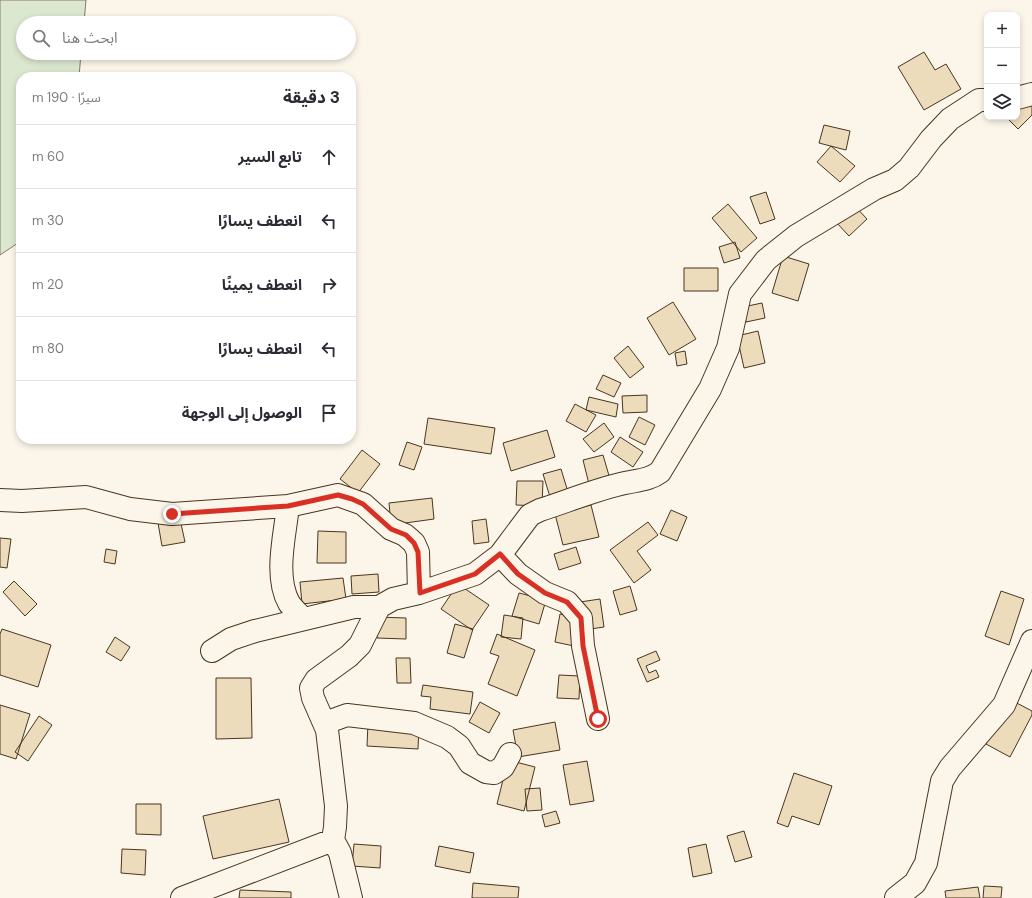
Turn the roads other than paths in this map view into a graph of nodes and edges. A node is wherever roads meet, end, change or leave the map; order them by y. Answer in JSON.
{"nodes":[{"id":1,"x":1032,"y":94,"type":"edge"},
{"id":2,"x":1020,"y":97,"type":"edge"},
{"id":3,"x":984,"y":100,"type":"edge"},
{"id":4,"x":0,"y":500,"type":"edge"},
{"id":5,"x":288,"y":506,"type":"junction"},
{"id":6,"x":500,"y":554,"type":"junction"},
{"id":7,"x":420,"y":593,"type":"junction"},
{"id":8,"x":379,"y":607,"type":"junction"},
{"id":9,"x":304,"y":619,"type":"junction"},
{"id":10,"x":1032,"y":641,"type":"edge"},
{"id":11,"x":212,"y":651,"type":"dead end"},
{"id":12,"x":598,"y":719,"type":"dead end"},
{"id":13,"x":325,"y":723,"type":"junction"},
{"id":14,"x":510,"y":754,"type":"dead end"},
{"id":15,"x":333,"y":840,"type":"junction"},
{"id":16,"x":182,"y":898,"type":"edge"},
{"id":17,"x":352,"y":898,"type":"edge"},
{"id":18,"x":896,"y":898,"type":"edge"}],
"edges":[{"from":1,"to":2,"type":"street"},
{"from":3,"to":6,"type":"street"},
{"from":4,"to":5,"type":"street"},
{"from":5,"to":7,"type":"street"},
{"from":5,"to":9,"type":"street"},
{"from":6,"to":7,"type":"street"},
{"from":6,"to":12,"type":"street"},
{"from":7,"to":8,"type":"street"},
{"from":8,"to":9,"type":"street"},
{"from":8,"to":13,"type":"street"},
{"from":9,"to":11,"type":"street"},
{"from":10,"to":18,"type":"street"},
{"from":13,"to":14,"type":"street"},
{"from":13,"to":15,"type":"street"},
{"from":15,"to":16,"type":"street"},
{"from":15,"to":17,"type":"street"}]}
